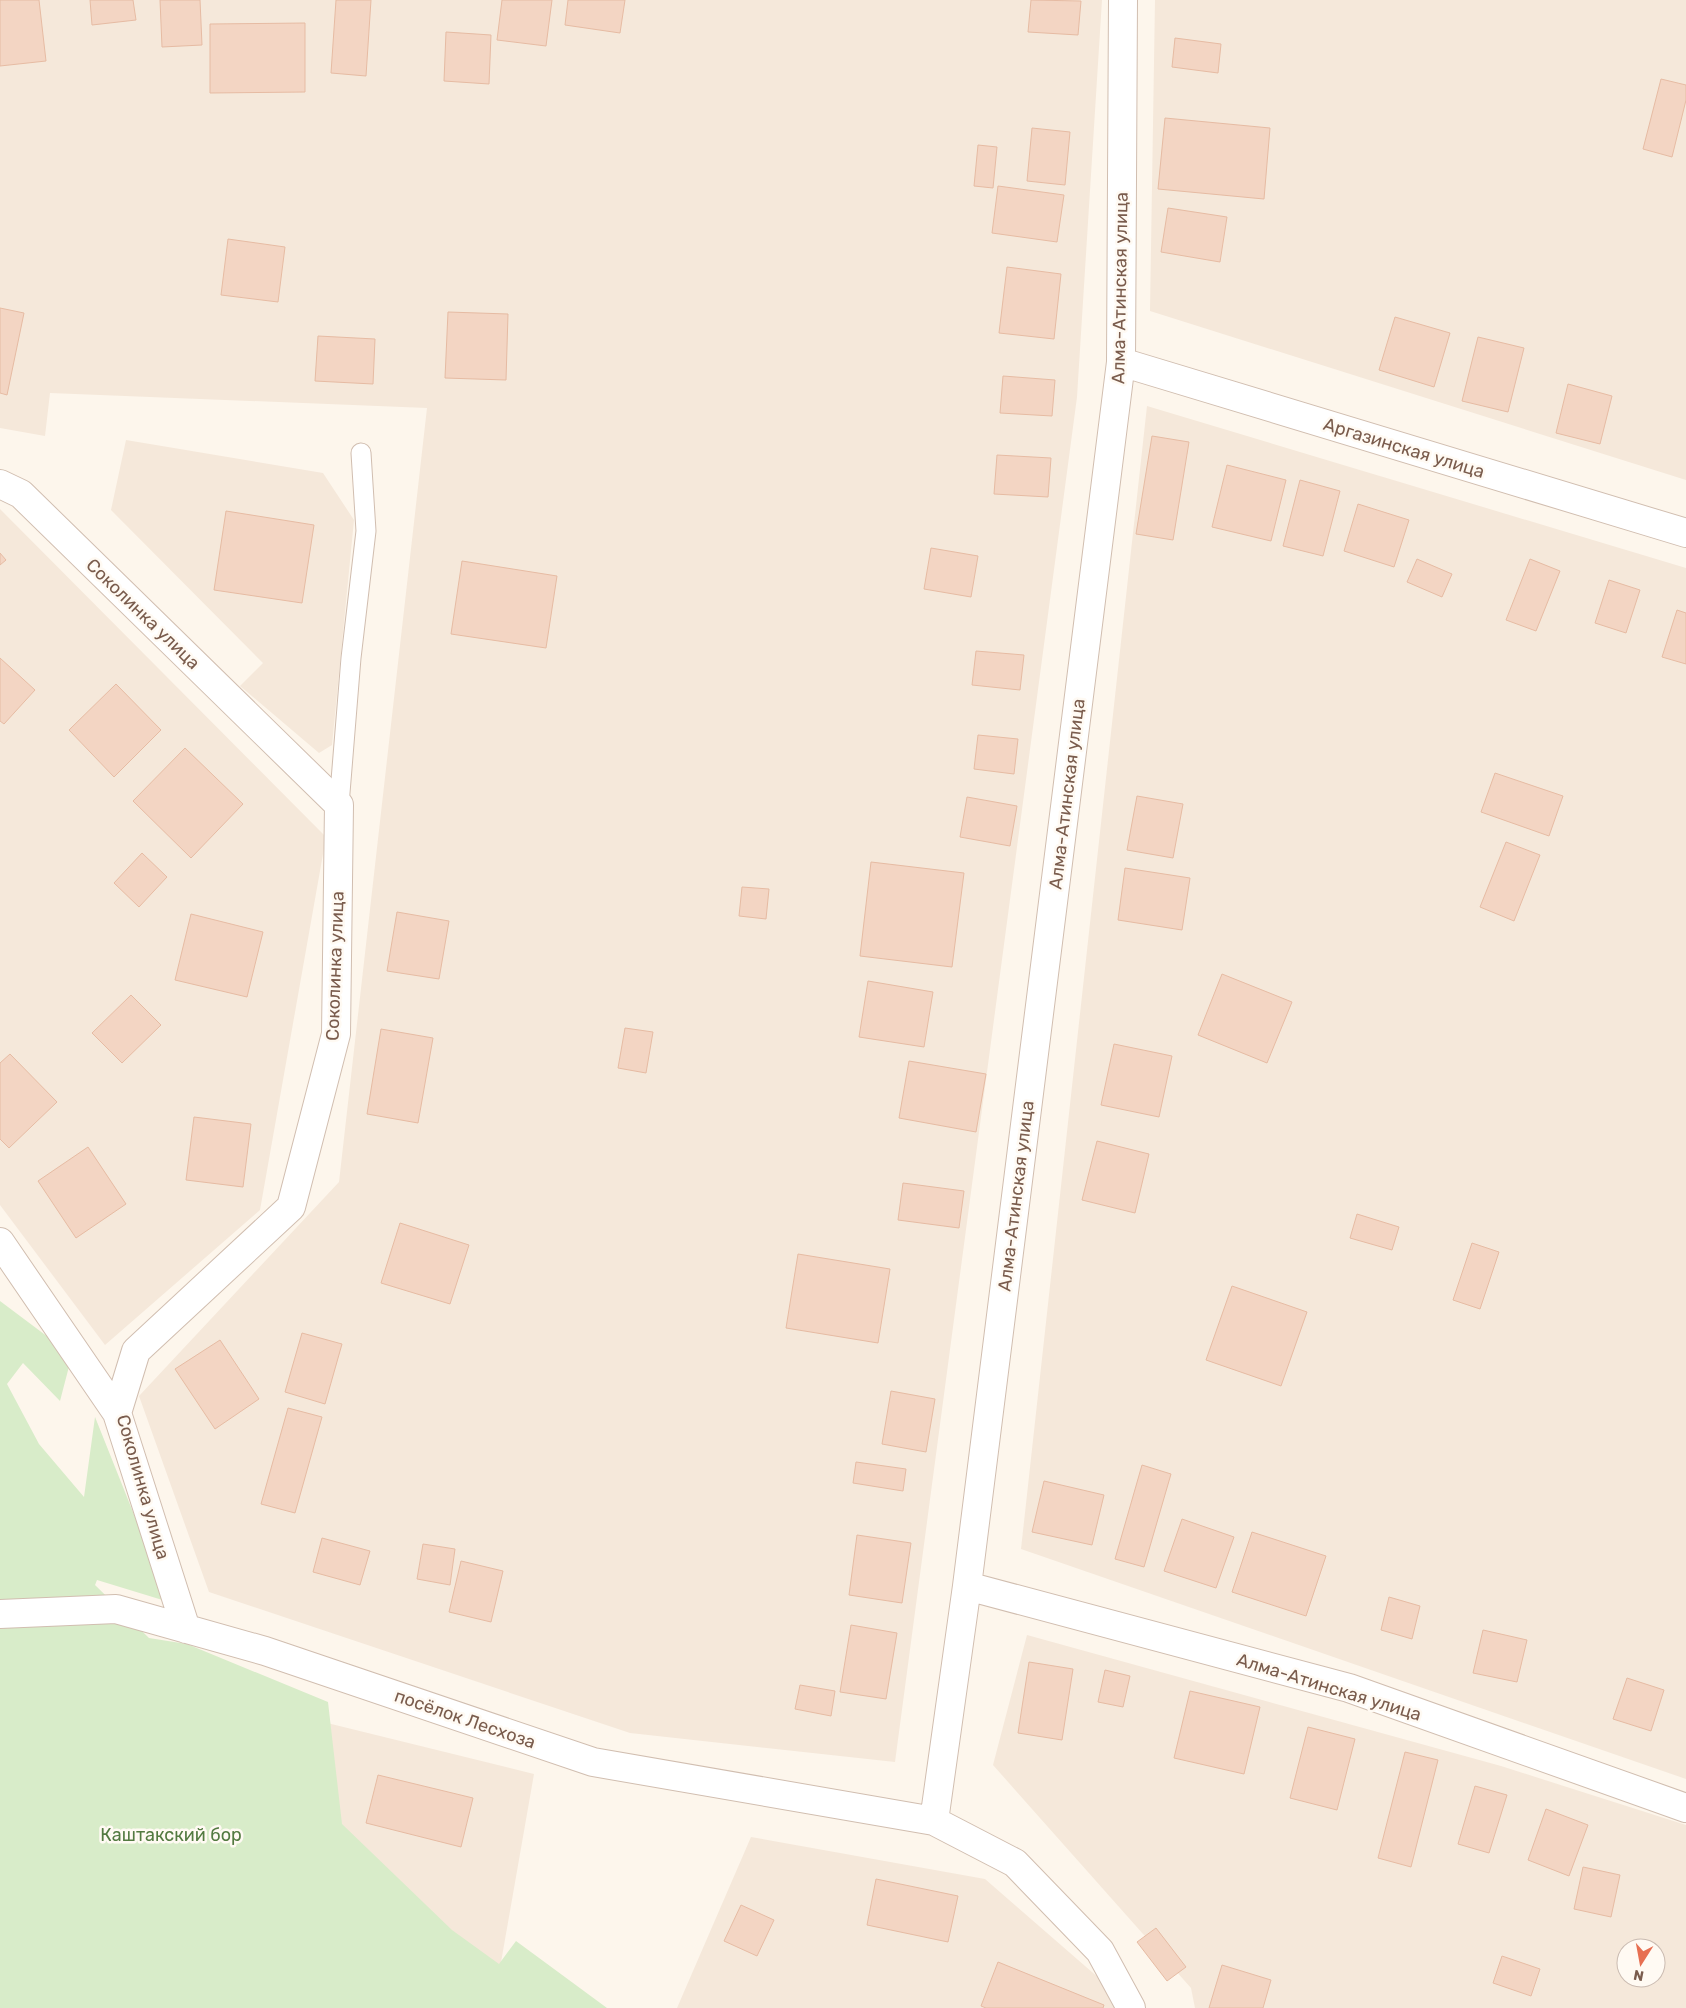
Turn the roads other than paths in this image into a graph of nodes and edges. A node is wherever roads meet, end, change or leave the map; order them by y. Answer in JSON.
{"nodes":[{"id":1,"x":1123,"y":0,"type":"edge"},
{"id":2,"x":1121,"y":362,"type":"junction"},
{"id":3,"x":361,"y":453,"type":"dead end"},
{"id":4,"x":0,"y":484,"type":"edge"},
{"id":5,"x":1686,"y":533,"type":"edge"},
{"id":6,"x":339,"y":805,"type":"junction"},
{"id":7,"x":0,"y":1242,"type":"edge"},
{"id":8,"x":117,"y":1413,"type":"junction"},
{"id":9,"x":967,"y":1586,"type":"junction"},
{"id":10,"x":0,"y":1614,"type":"edge"},
{"id":11,"x":186,"y":1629,"type":"junction"},
{"id":12,"x":1686,"y":1808,"type":"edge"},
{"id":13,"x":934,"y":1821,"type":"junction"},
{"id":14,"x":1131,"y":2008,"type":"edge"}],
"edges":[{"from":1,"to":2,"type":"street","name":"Алма-Атинская улица"},
{"from":2,"to":5,"type":"street","name":"Аргазинская улица"},
{"from":2,"to":9,"type":"street","name":"Алма-Атинская улица"},
{"from":3,"to":6,"type":"lane"},
{"from":4,"to":6,"type":"street","name":"Соколинка улица"},
{"from":6,"to":8,"type":"street","name":"Соколинка улица"},
{"from":7,"to":8,"type":"street"},
{"from":8,"to":11,"type":"street","name":"Соколинка улица"},
{"from":9,"to":12,"type":"street","name":"Алма-Атинская улица"},
{"from":9,"to":13,"type":"street","name":"Алма-Атинская улица"},
{"from":10,"to":11,"type":"street","name":"посёлок Лесхоза"},
{"from":11,"to":13,"type":"street","name":"посёлок Лесхоза"},
{"from":13,"to":14,"type":"street","name":"посёлок Лесхоза"}]}
